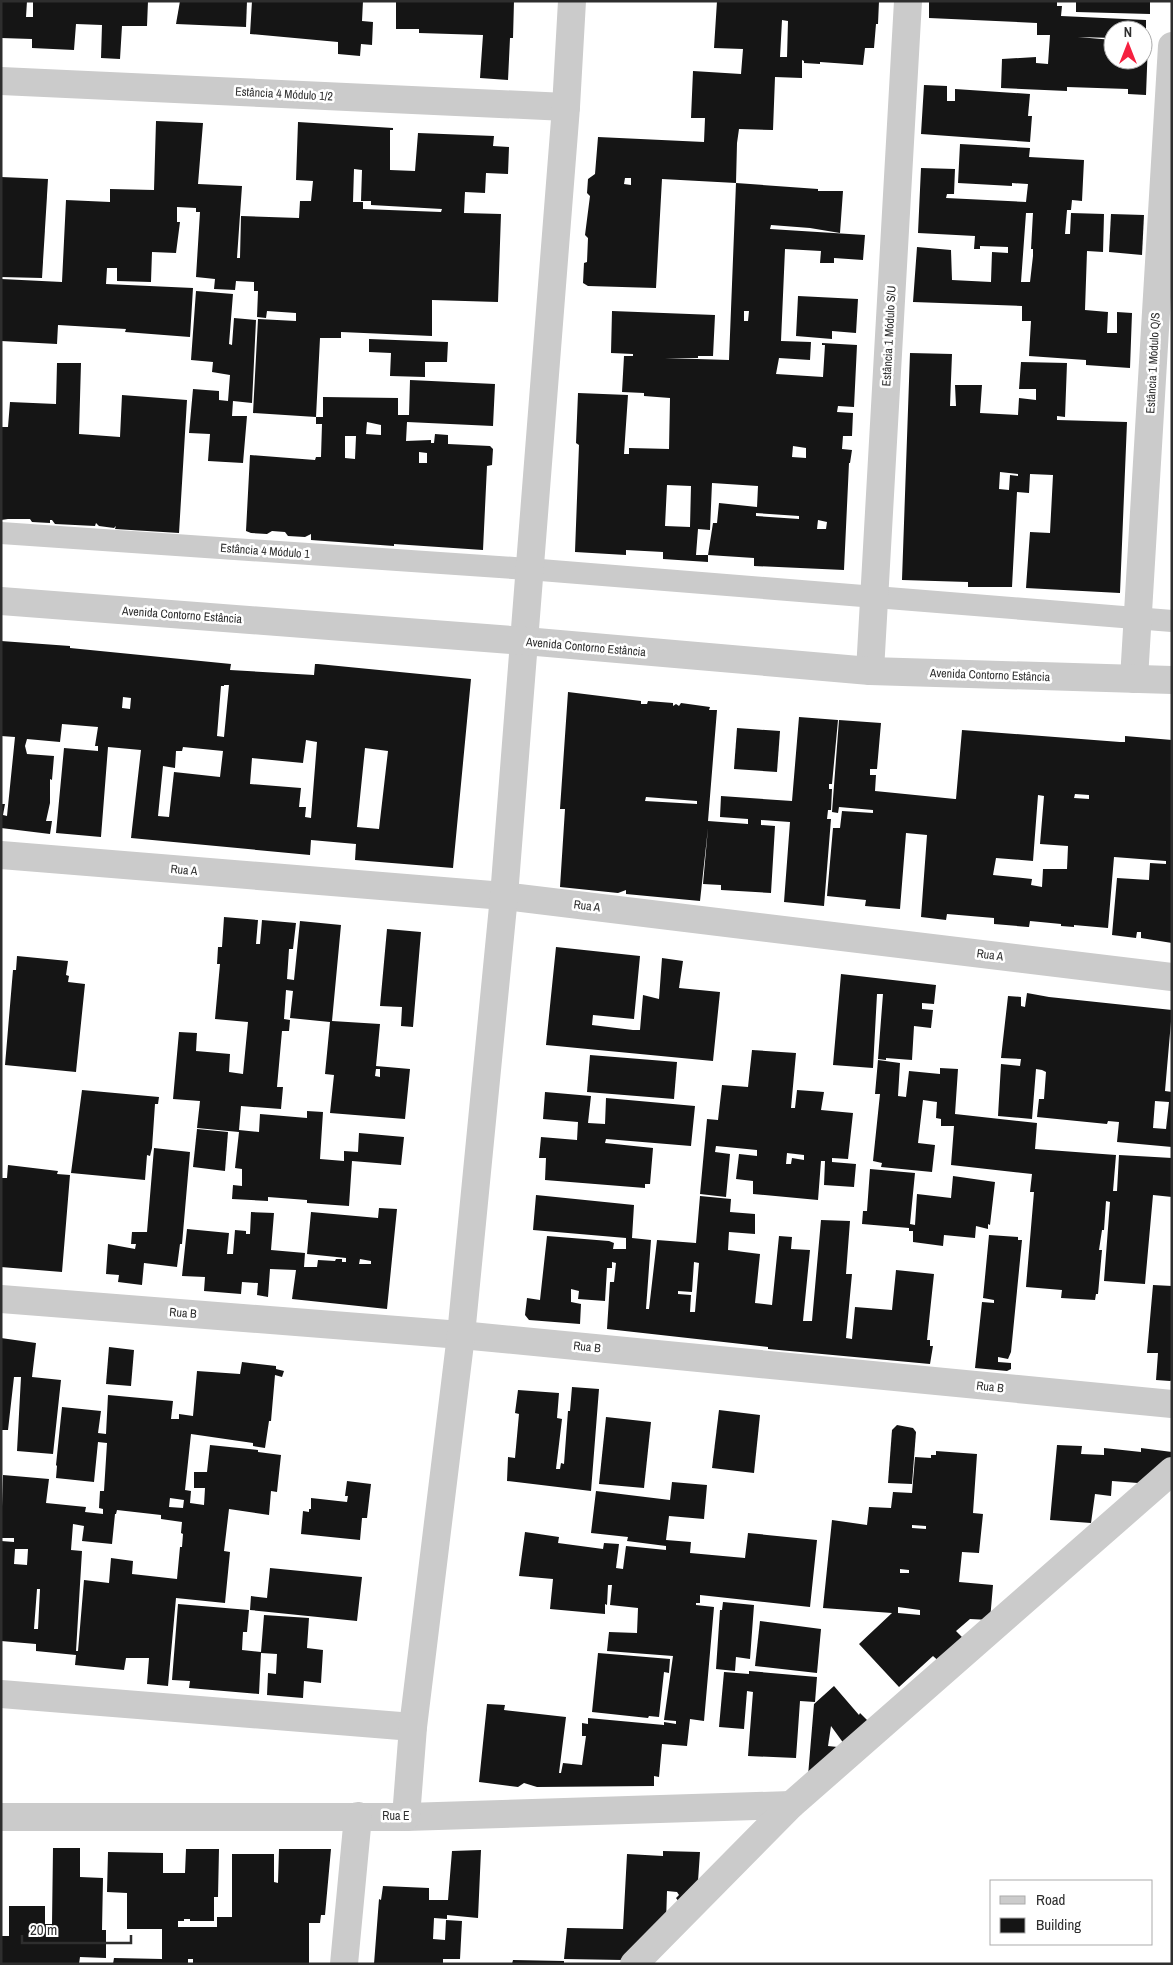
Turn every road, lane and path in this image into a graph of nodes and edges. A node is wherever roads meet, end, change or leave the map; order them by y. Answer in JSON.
{"nodes":[{"id":1,"x":572,"y":1,"type":"edge"},
{"id":2,"x":908,"y":1,"type":"edge"},
{"id":3,"x":1172,"y":46,"type":"edge"},
{"id":4,"x":1,"y":81,"type":"edge"},
{"id":5,"x":566,"y":107,"type":"junction"},
{"id":6,"x":1,"y":533,"type":"edge"},
{"id":7,"x":528,"y":569,"type":"junction"},
{"id":8,"x":874,"y":598,"type":"junction"},
{"id":9,"x":1,"y":601,"type":"edge"},
{"id":10,"x":1138,"y":619,"type":"junction"},
{"id":11,"x":1172,"y":620,"type":"edge"},
{"id":12,"x":525,"y":641,"type":"junction"},
{"id":13,"x":870,"y":671,"type":"junction"},
{"id":14,"x":1134,"y":679,"type":"junction"},
{"id":15,"x":1172,"y":680,"type":"edge"},
{"id":16,"x":1,"y":855,"type":"edge"},
{"id":17,"x":504,"y":896,"type":"junction"},
{"id":18,"x":1172,"y":977,"type":"edge"},
{"id":19,"x":1,"y":1299,"type":"edge"},
{"id":20,"x":461,"y":1334,"type":"junction"},
{"id":21,"x":1172,"y":1404,"type":"edge"},
{"id":22,"x":1172,"y":1471,"type":"edge"},
{"id":23,"x":1,"y":1694,"type":"edge"},
{"id":24,"x":413,"y":1727,"type":"junction"},
{"id":25,"x":791,"y":1805,"type":"junction"},
{"id":26,"x":358,"y":1816,"type":"junction"},
{"id":27,"x":1,"y":1817,"type":"edge"},
{"id":28,"x":406,"y":1817,"type":"junction"},
{"id":29,"x":344,"y":1964,"type":"edge"},
{"id":30,"x":634,"y":1964,"type":"edge"}],
"edges":[{"from":1,"to":5,"type":"street"},
{"from":2,"to":8,"type":"street","name":"Estância 1 Módulo S/U"},
{"from":3,"to":10,"type":"street","name":"Estância 1 Módulo Q/S"},
{"from":4,"to":5,"type":"street","name":"Estância 4 Módulo 1/2"},
{"from":5,"to":7,"type":"street"},
{"from":6,"to":7,"type":"lane","name":"Estância 4 Módulo 1"},
{"from":7,"to":8,"type":"lane","name":"Estância 4 Módulo 1"},
{"from":7,"to":12,"type":"street"},
{"from":8,"to":10,"type":"lane","name":"Estância 4 Módulo 1"},
{"from":8,"to":13,"type":"street","name":"Estância 1 Módulo S/U"},
{"from":9,"to":12,"type":"street","name":"Avenida Contorno Estância"},
{"from":10,"to":11,"type":"lane","name":"Estância 4 Módulo 1"},
{"from":10,"to":14,"type":"street","name":"Estância 1 Módulo Q/S"},
{"from":12,"to":13,"type":"street","name":"Avenida Contorno Estância"},
{"from":12,"to":17,"type":"street"},
{"from":13,"to":14,"type":"street","name":"Avenida Contorno Estância"},
{"from":14,"to":15,"type":"street","name":"Avenida Contorno Estância"},
{"from":16,"to":17,"type":"street","name":"Rua A"},
{"from":17,"to":18,"type":"street","name":"Rua A"},
{"from":17,"to":20,"type":"street"},
{"from":19,"to":20,"type":"street","name":"Rua B"},
{"from":20,"to":21,"type":"street","name":"Rua B"},
{"from":20,"to":24,"type":"street"},
{"from":22,"to":25,"type":"street"},
{"from":23,"to":24,"type":"street"},
{"from":24,"to":28,"type":"street"},
{"from":25,"to":28,"type":"street","name":"Rua E"},
{"from":25,"to":30,"type":"street"},
{"from":26,"to":27,"type":"street","name":"Rua E"},
{"from":26,"to":28,"type":"street","name":"Rua E"},
{"from":26,"to":29,"type":"street"}]}
